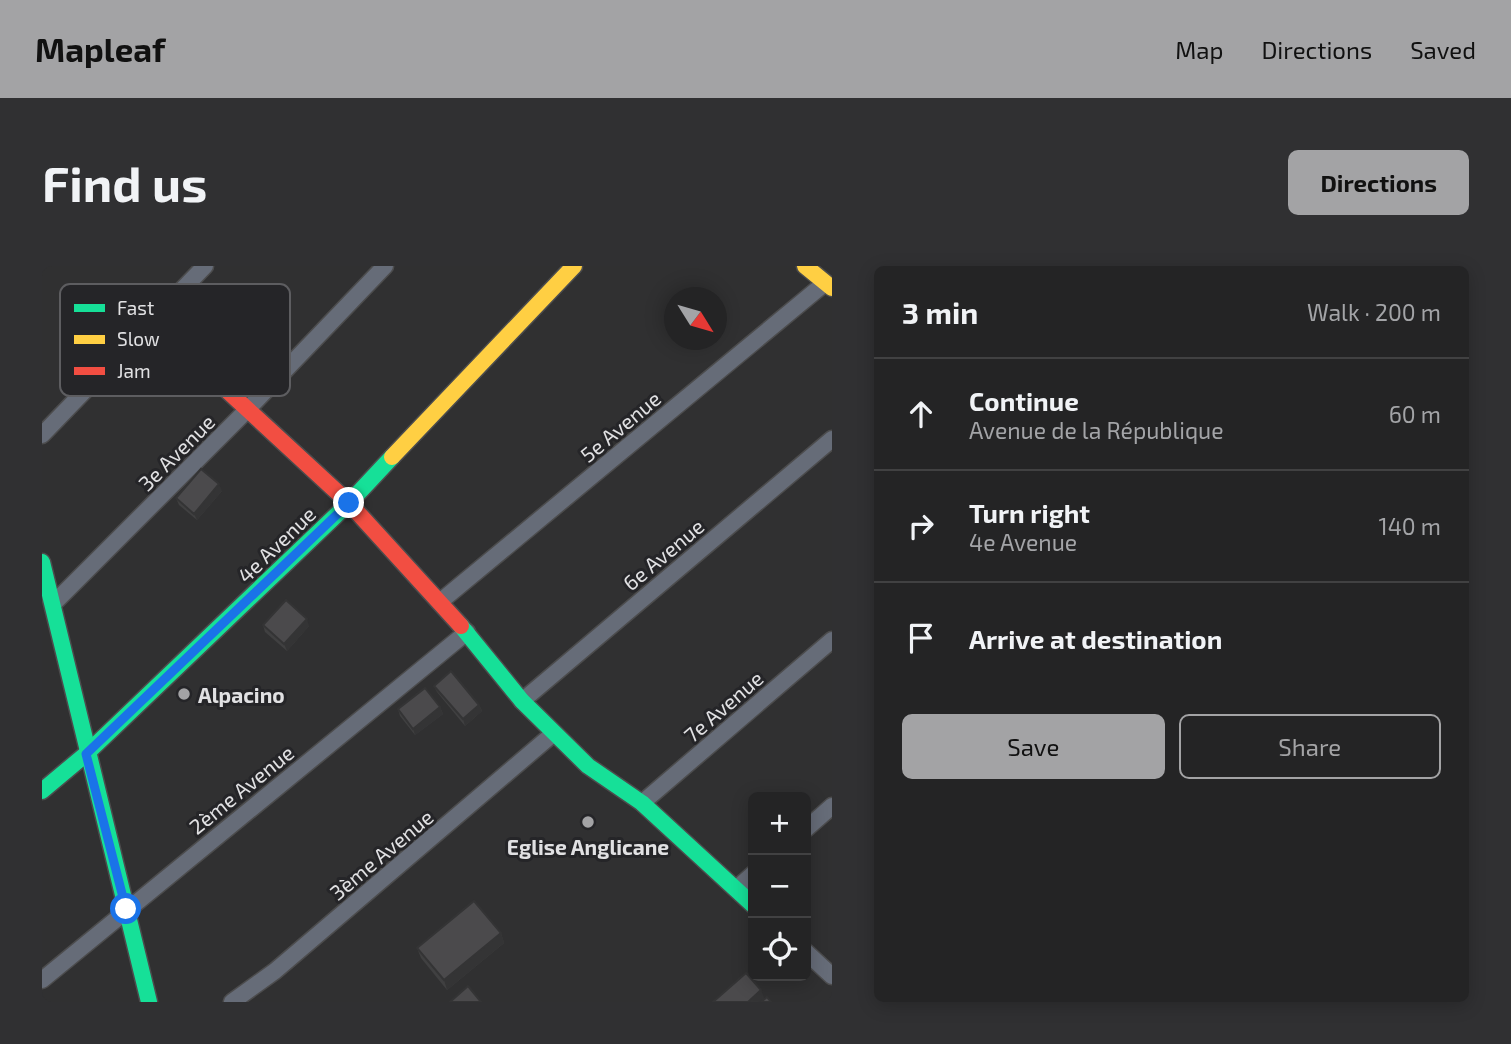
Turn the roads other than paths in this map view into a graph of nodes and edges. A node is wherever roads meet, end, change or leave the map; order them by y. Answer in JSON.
{"nodes":[{"id":1,"x":205,"y":266,"type":"edge"},
{"id":2,"x":385,"y":266,"type":"edge"},
{"id":3,"x":574,"y":266,"type":"edge"},
{"id":4,"x":819,"y":275,"type":"edge"},
{"id":5,"x":188,"y":284,"type":"edge"},
{"id":6,"x":290,"y":365,"type":"edge"},
{"id":7,"x":80,"y":396,"type":"edge"},
{"id":8,"x":232,"y":396,"type":"edge"},
{"id":9,"x":260,"y":396,"type":"edge"},
{"id":10,"x":247,"y":410,"type":"junction"},
{"id":11,"x":42,"y":435,"type":"edge"},
{"id":12,"x":832,"y":439,"type":"edge"},
{"id":13,"x":349,"y":503,"type":"junction"},
{"id":14,"x":42,"y":562,"type":"edge"},
{"id":15,"x":441,"y":601,"type":"junction"},
{"id":16,"x":53,"y":604,"type":"junction"},
{"id":17,"x":467,"y":632,"type":"junction"},
{"id":18,"x":832,"y":640,"type":"edge"},
{"id":19,"x":522,"y":701,"type":"junction"},
{"id":20,"x":554,"y":733,"type":"junction"},
{"id":21,"x":86,"y":754,"type":"junction"},
{"id":22,"x":42,"y":791,"type":"edge"},
{"id":23,"x":642,"y":803,"type":"junction"},
{"id":24,"x":832,"y":807,"type":"edge"},
{"id":25,"x":811,"y":825,"type":"edge"},
{"id":26,"x":748,"y":878,"type":"edge"},
{"id":27,"x":736,"y":889,"type":"junction"},
{"id":28,"x":748,"y":900,"type":"edge"},
{"id":29,"x":126,"y":909,"type":"junction"},
{"id":30,"x":811,"y":957,"type":"edge"},
{"id":31,"x":832,"y":976,"type":"edge"},
{"id":32,"x":42,"y":980,"type":"edge"},
{"id":33,"x":149,"y":1002,"type":"edge"},
{"id":34,"x":232,"y":1002,"type":"edge"}],
"edges":[{"from":1,"to":5,"type":"street"},
{"from":2,"to":6,"type":"street","name":"3e Avenue"},
{"from":3,"to":13,"type":"street","name":"4e Avenue"},
{"from":4,"to":15,"type":"street","name":"5e Avenue"},
{"from":7,"to":11,"type":"street"},
{"from":8,"to":10,"type":"street"},
{"from":9,"to":10,"type":"street","name":"3e Avenue"},
{"from":10,"to":13,"type":"street"},
{"from":10,"to":16,"type":"street","name":"3e Avenue"},
{"from":12,"to":19,"type":"street","name":"6e Avenue"},
{"from":13,"to":15,"type":"street"},
{"from":13,"to":21,"type":"street","name":"4e Avenue"},
{"from":14,"to":16,"type":"street"},
{"from":15,"to":17,"type":"street"},
{"from":16,"to":21,"type":"street"},
{"from":17,"to":19,"type":"street"},
{"from":17,"to":29,"type":"street","name":"2ème Avenue"},
{"from":18,"to":23,"type":"street","name":"7e Avenue"},
{"from":19,"to":20,"type":"street"},
{"from":20,"to":23,"type":"street"},
{"from":20,"to":34,"type":"street","name":"3ème Avenue"},
{"from":21,"to":22,"type":"street","name":"4e Avenue"},
{"from":21,"to":29,"type":"street"},
{"from":23,"to":27,"type":"street"},
{"from":24,"to":25,"type":"street"},
{"from":26,"to":27,"type":"street"},
{"from":27,"to":28,"type":"street"},
{"from":29,"to":32,"type":"street","name":"2ème Avenue"},
{"from":29,"to":33,"type":"street"},
{"from":30,"to":31,"type":"street"}]}
